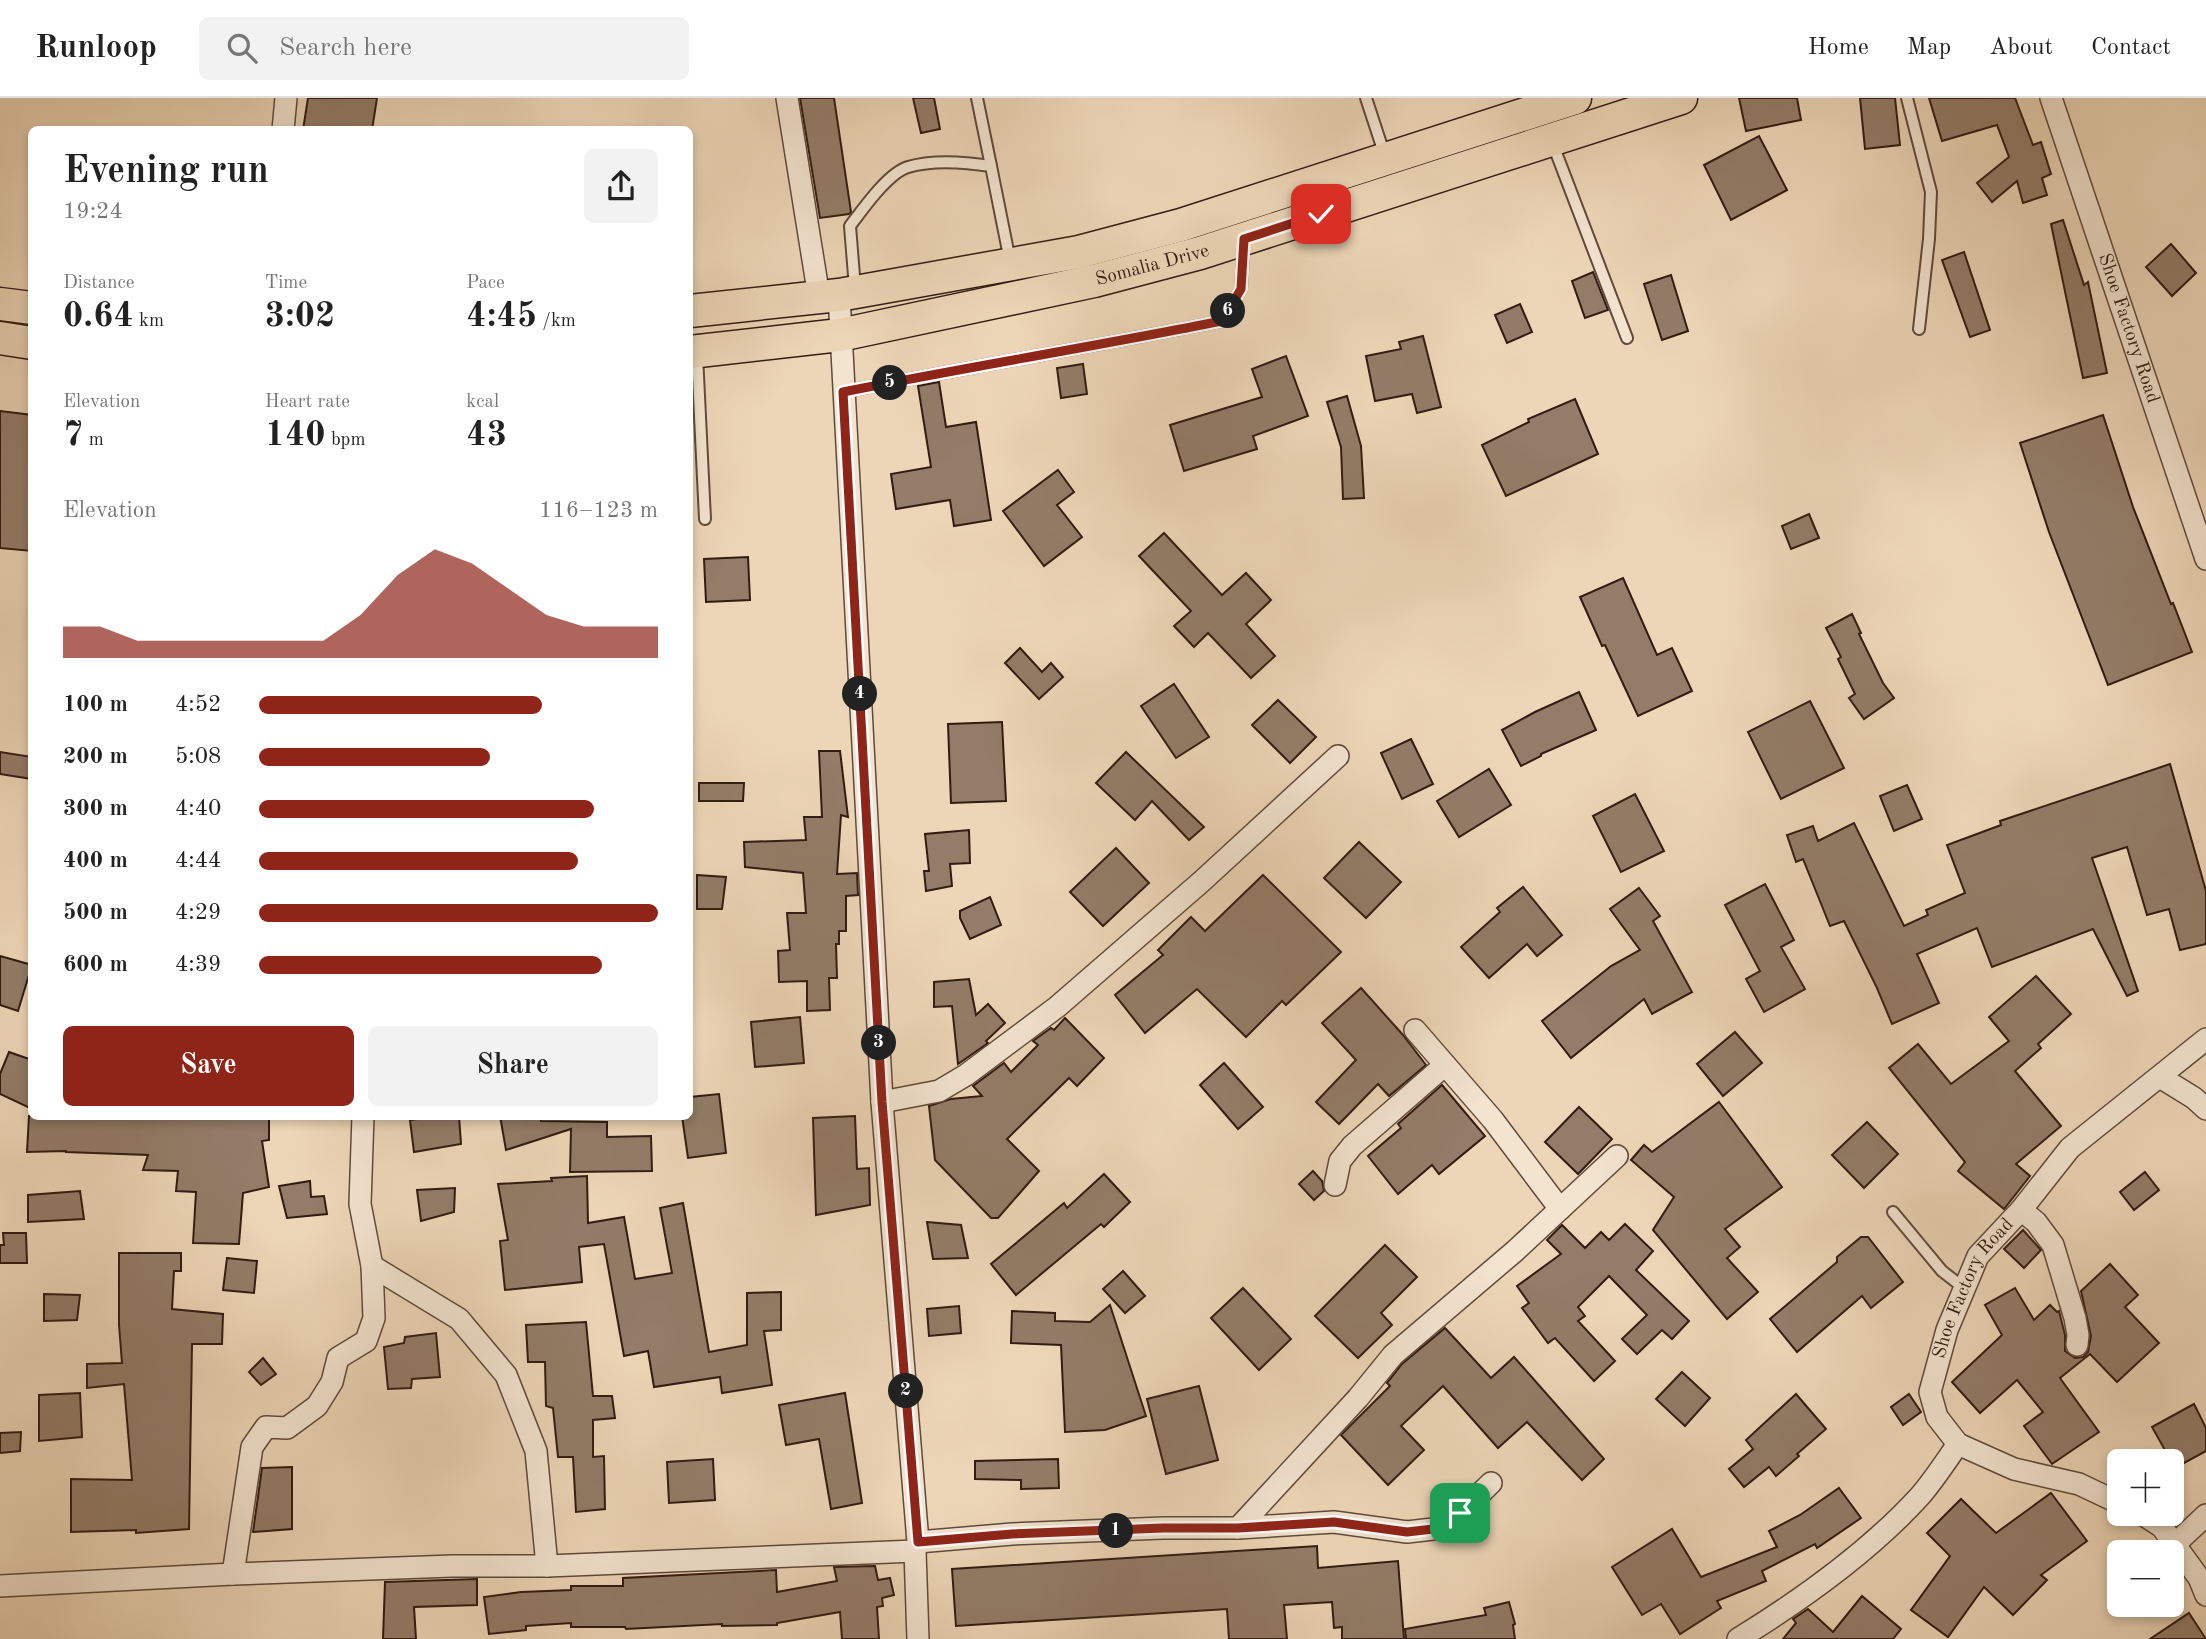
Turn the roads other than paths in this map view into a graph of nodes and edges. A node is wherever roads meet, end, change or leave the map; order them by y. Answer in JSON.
{"nodes":[{"id":1,"x":286,"y":98,"type":"edge"},
{"id":2,"x":787,"y":98,"type":"edge"},
{"id":3,"x":977,"y":98,"type":"edge"},
{"id":4,"x":1366,"y":98,"type":"edge"},
{"id":5,"x":1575,"y":98,"type":"edge"},
{"id":6,"x":1681,"y":98,"type":"edge"},
{"id":7,"x":1908,"y":98,"type":"edge"},
{"id":8,"x":2051,"y":98,"type":"edge"},
{"id":9,"x":282,"y":126,"type":"edge"},
{"id":10,"x":1552,"y":139,"type":"junction"},
{"id":11,"x":1386,"y":159,"type":"junction"},
{"id":12,"x":991,"y":166,"type":"junction"},
{"id":13,"x":1244,"y":239,"type":"junction"},
{"id":14,"x":1010,"y":264,"type":"junction"},
{"id":15,"x":838,"y":295,"type":"junction"},
{"id":16,"x":0,"y":304,"type":"edge"},
{"id":17,"x":28,"y":307,"type":"edge"},
{"id":18,"x":693,"y":311,"type":"edge"},
{"id":19,"x":1919,"y":329,"type":"dead end"},
{"id":20,"x":840,"y":335,"type":"junction"},
{"id":21,"x":0,"y":338,"type":"edge"},
{"id":22,"x":1627,"y":338,"type":"dead end"},
{"id":23,"x":28,"y":342,"type":"edge"},
{"id":24,"x":693,"y":352,"type":"edge"},
{"id":25,"x":843,"y":392,"type":"junction"},
{"id":26,"x":2199,"y":515,"type":"edge"},
{"id":27,"x":705,"y":519,"type":"dead end"},
{"id":28,"x":2206,"y":559,"type":"edge"},
{"id":29,"x":1338,"y":756,"type":"dead end"},
{"id":30,"x":1415,"y":1030,"type":"dead end"},
{"id":31,"x":2206,"y":1039,"type":"edge"},
{"id":32,"x":1445,"y":1065,"type":"junction"},
{"id":33,"x":2160,"y":1077,"type":"junction"},
{"id":34,"x":882,"y":1102,"type":"junction"},
{"id":35,"x":2206,"y":1110,"type":"edge"},
{"id":36,"x":363,"y":1120,"type":"edge"},
{"id":37,"x":1617,"y":1156,"type":"dead end"},
{"id":38,"x":1335,"y":1185,"type":"dead end"},
{"id":39,"x":1560,"y":1209,"type":"junction"},
{"id":40,"x":2021,"y":1210,"type":"junction"},
{"id":41,"x":1893,"y":1212,"type":"dead end"},
{"id":42,"x":372,"y":1266,"type":"junction"},
{"id":43,"x":1964,"y":1288,"type":"junction"},
{"id":44,"x":2077,"y":1345,"type":"dead end"},
{"id":45,"x":1958,"y":1444,"type":"junction"},
{"id":46,"x":1491,"y":1483,"type":"dead end"},
{"id":47,"x":2107,"y":1497,"type":"edge"},
{"id":48,"x":2206,"y":1515,"type":"edge"},
{"id":49,"x":2160,"y":1526,"type":"edge"},
{"id":50,"x":1238,"y":1528,"type":"junction"},
{"id":51,"x":2172,"y":1540,"type":"edge"},
{"id":52,"x":2179,"y":1540,"type":"edge"},
{"id":53,"x":917,"y":1547,"type":"junction"},
{"id":54,"x":2184,"y":1557,"type":"edge"},
{"id":55,"x":547,"y":1566,"type":"junction"},
{"id":56,"x":233,"y":1573,"type":"junction"},
{"id":57,"x":0,"y":1586,"type":"edge"},
{"id":58,"x":2206,"y":1595,"type":"edge"},
{"id":59,"x":918,"y":1639,"type":"edge"},
{"id":60,"x":1738,"y":1639,"type":"edge"}],
"edges":[{"from":1,"to":9,"type":"street"},
{"from":2,"to":15,"type":"street"},
{"from":3,"to":12,"type":"lane"},
{"from":4,"to":11,"type":"lane"},
{"from":5,"to":11,"type":"main road","name":"Somalia Drive"},
{"from":6,"to":10,"type":"main road","name":"Somalia Drive"},
{"from":7,"to":19,"type":"lane"},
{"from":8,"to":26,"type":"street","name":"Shoe Factory Road"},
{"from":10,"to":13,"type":"main road","name":"Somalia Drive"},
{"from":10,"to":22,"type":"lane"},
{"from":11,"to":14,"type":"main road","name":"Somalia Drive"},
{"from":12,"to":14,"type":"lane"},
{"from":12,"to":15,"type":"lane"},
{"from":13,"to":20,"type":"main road","name":"Somalia Drive"},
{"from":13,"to":25,"type":"lane"},
{"from":14,"to":15,"type":"main road","name":"Somalia Drive"},
{"from":15,"to":18,"type":"main road","name":"Somalia Drive"},
{"from":15,"to":20,"type":"street"},
{"from":16,"to":17,"type":"main road"},
{"from":20,"to":24,"type":"main road","name":"Somalia Drive"},
{"from":20,"to":25,"type":"street"},
{"from":21,"to":23,"type":"main road"},
{"from":24,"to":27,"type":"lane"},
{"from":25,"to":34,"type":"street"},
{"from":26,"to":28,"type":"street","name":"Shoe Factory Road"},
{"from":29,"to":34,"type":"street"},
{"from":30,"to":32,"type":"street"},
{"from":31,"to":33,"type":"street","name":"Shoe Factory Road"},
{"from":32,"to":38,"type":"street"},
{"from":32,"to":39,"type":"street"},
{"from":33,"to":35,"type":"street"},
{"from":33,"to":40,"type":"street","name":"Shoe Factory Road"},
{"from":34,"to":53,"type":"street"},
{"from":36,"to":42,"type":"street"},
{"from":37,"to":39,"type":"street"},
{"from":39,"to":50,"type":"street"},
{"from":40,"to":43,"type":"street","name":"Shoe Factory Road"},
{"from":40,"to":44,"type":"street"},
{"from":41,"to":43,"type":"lane"},
{"from":42,"to":55,"type":"street"},
{"from":42,"to":56,"type":"street"},
{"from":43,"to":45,"type":"street","name":"Shoe Factory Road"},
{"from":45,"to":47,"type":"street","name":"Shoe Factory Road"},
{"from":45,"to":60,"type":"street"},
{"from":46,"to":50,"type":"street"},
{"from":48,"to":52,"type":"street"},
{"from":49,"to":51,"type":"street"},
{"from":50,"to":53,"type":"street"},
{"from":53,"to":55,"type":"street"},
{"from":53,"to":59,"type":"street"},
{"from":54,"to":58,"type":"street"},
{"from":55,"to":56,"type":"street"},
{"from":56,"to":57,"type":"street"}]}
